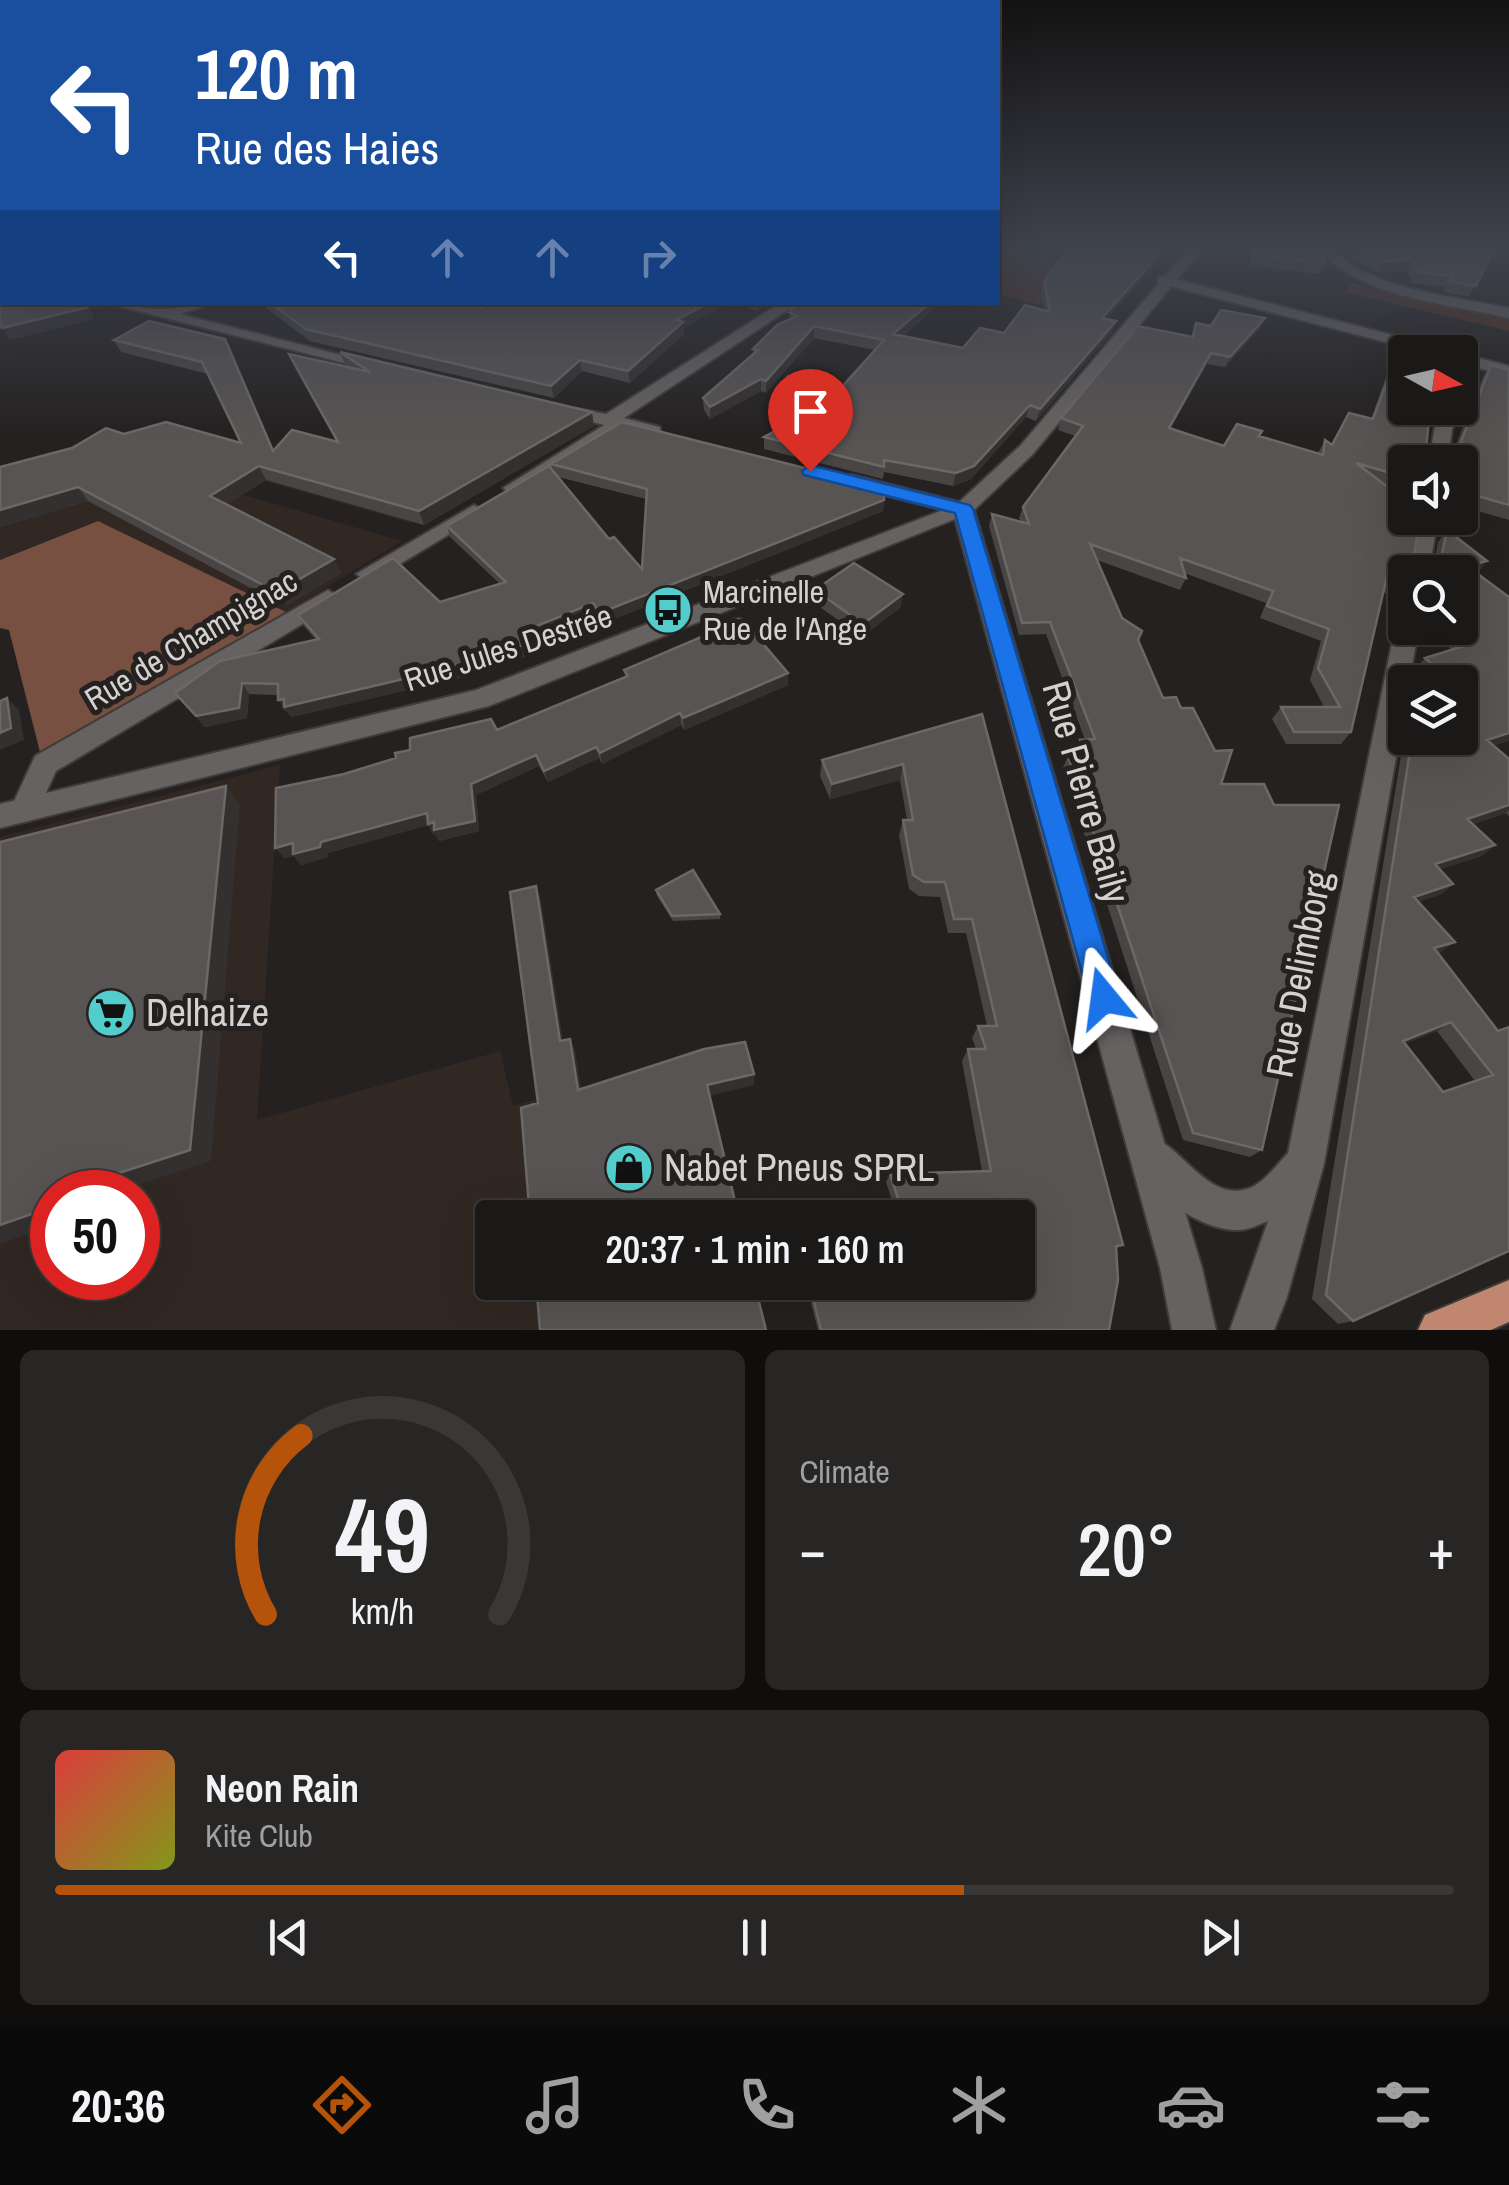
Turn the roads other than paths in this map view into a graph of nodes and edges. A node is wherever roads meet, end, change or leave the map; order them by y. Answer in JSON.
{"nodes":[{"id":1,"x":143,"y":311,"type":"edge"},
{"id":2,"x":174,"y":311,"type":"edge"},
{"id":3,"x":779,"y":311,"type":"edge"},
{"id":4,"x":1138,"y":311,"type":"edge"},
{"id":5,"x":1284,"y":311,"type":"edge"},
{"id":6,"x":158,"y":315,"type":"junction"},
{"id":7,"x":1388,"y":338,"type":"edge"},
{"id":8,"x":1509,"y":360,"type":"edge"},
{"id":9,"x":1478,"y":361,"type":"edge"},
{"id":10,"x":1478,"y":362,"type":"edge"},
{"id":11,"x":389,"y":369,"type":"edge"},
{"id":12,"x":1509,"y":370,"type":"edge"},
{"id":13,"x":542,"y":404,"type":"edge"},
{"id":14,"x":614,"y":421,"type":"junction"},
{"id":15,"x":677,"y":437,"type":"edge"},
{"id":16,"x":830,"y":476,"type":"edge"},
{"id":17,"x":963,"y":509,"type":"junction"},
{"id":18,"x":1404,"y":645,"type":"edge"},
{"id":19,"x":12,"y":813,"type":"edge"},
{"id":20,"x":1148,"y":1149,"type":"junction"},
{"id":21,"x":1305,"y":1164,"type":"junction"},
{"id":22,"x":1509,"y":1301,"type":"edge"},
{"id":23,"x":1194,"y":1330,"type":"edge"},
{"id":24,"x":1252,"y":1330,"type":"edge"},
{"id":25,"x":1440,"y":1330,"type":"edge"}],
"edges":[{"from":1,"to":6,"type":"street"},
{"from":2,"to":6,"type":"street"},
{"from":3,"to":14,"type":"street","name":"Rue de Champignac"},
{"from":4,"to":17,"type":"street","name":"Rue Jules Destrée"},
{"from":5,"to":7,"type":"street"},
{"from":6,"to":11,"type":"street"},
{"from":8,"to":9,"type":"street"},
{"from":10,"to":12,"type":"street"},
{"from":13,"to":14,"type":"street"},
{"from":14,"to":15,"type":"street"},
{"from":14,"to":19,"type":"street","name":"Rue de Champignac"},
{"from":16,"to":17,"type":"street"},
{"from":17,"to":19,"type":"street","name":"Rue Jules Destrée"},
{"from":17,"to":20,"type":"street","name":"Rue Pierre Baily"},
{"from":18,"to":21,"type":"street","name":"Rue Delimborg"},
{"from":20,"to":21,"type":"street"},
{"from":20,"to":23,"type":"street","name":"Rue Pierre Baily"},
{"from":21,"to":24,"type":"street","name":"Rue Delimborg"},
{"from":22,"to":25,"type":"main road"}]}
